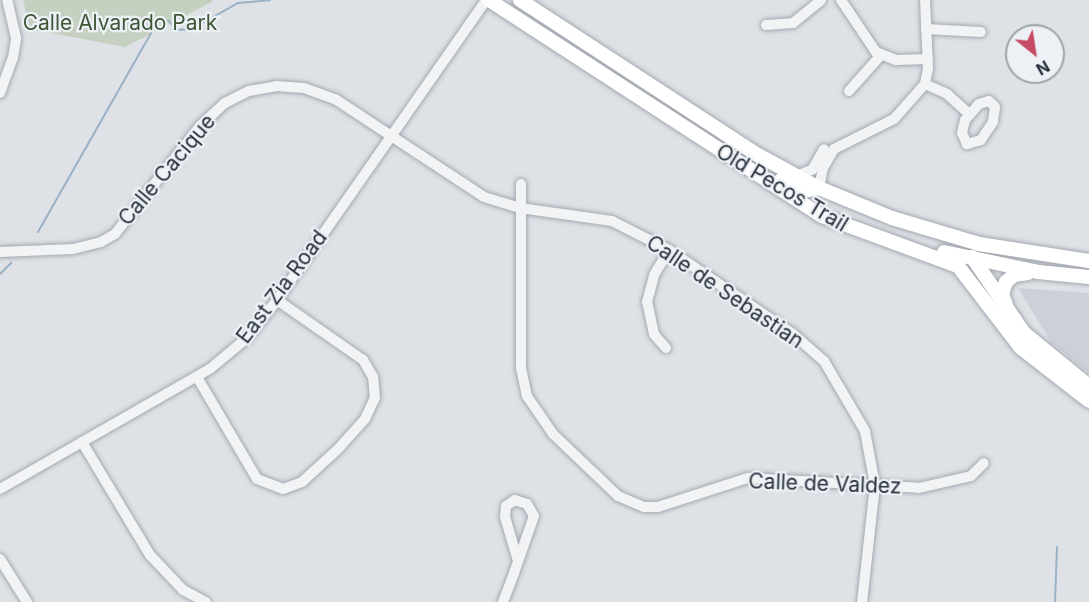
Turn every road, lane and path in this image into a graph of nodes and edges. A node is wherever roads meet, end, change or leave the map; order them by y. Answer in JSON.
{"nodes":[{"id":1,"x":7,"y":0,"type":"edge"},
{"id":2,"x":487,"y":0,"type":"edge"},
{"id":3,"x":520,"y":0,"type":"edge"},
{"id":4,"x":821,"y":0,"type":"edge"},
{"id":5,"x":841,"y":0,"type":"edge"},
{"id":6,"x":925,"y":0,"type":"edge"},
{"id":7,"x":766,"y":25,"type":"dead end"},
{"id":8,"x":926,"y":29,"type":"junction"},
{"id":9,"x":981,"y":32,"type":"dead end"},
{"id":10,"x":881,"y":55,"type":"junction"},
{"id":11,"x":928,"y":59,"type":"junction"},
{"id":12,"x":925,"y":84,"type":"junction"},
{"id":13,"x":849,"y":91,"type":"dead end"},
{"id":14,"x":0,"y":93,"type":"edge"},
{"id":15,"x":969,"y":114,"type":"dead end"},
{"id":16,"x":861,"y":132,"type":"junction"},
{"id":17,"x":392,"y":137,"type":"junction"},
{"id":18,"x":732,"y":159,"type":"junction"},
{"id":19,"x":796,"y":176,"type":"junction"},
{"id":20,"x":772,"y":183,"type":"junction"},
{"id":21,"x":521,"y":184,"type":"dead end"},
{"id":22,"x":819,"y":188,"type":"junction"},
{"id":23,"x":520,"y":208,"type":"junction"},
{"id":24,"x":951,"y":236,"type":"junction"},
{"id":25,"x":669,"y":250,"type":"junction"},
{"id":26,"x":0,"y":252,"type":"edge"},
{"id":27,"x":974,"y":260,"type":"junction"},
{"id":28,"x":1089,"y":261,"type":"edge"},
{"id":29,"x":1038,"y":272,"type":"junction"},
{"id":30,"x":1089,"y":277,"type":"edge"},
{"id":31,"x":277,"y":300,"type":"junction"},
{"id":32,"x":1014,"y":320,"type":"junction"},
{"id":33,"x":666,"y":348,"type":"dead end"},
{"id":34,"x":197,"y":377,"type":"junction"},
{"id":35,"x":1089,"y":386,"type":"edge"},
{"id":36,"x":1089,"y":401,"type":"edge"},
{"id":37,"x":82,"y":442,"type":"junction"},
{"id":38,"x":984,"y":463,"type":"dead end"},
{"id":39,"x":875,"y":485,"type":"junction"},
{"id":40,"x":0,"y":489,"type":"edge"},
{"id":41,"x":0,"y":559,"type":"edge"},
{"id":42,"x":518,"y":561,"type":"junction"},
{"id":43,"x":27,"y":602,"type":"edge"},
{"id":44,"x":206,"y":602,"type":"edge"},
{"id":45,"x":503,"y":602,"type":"edge"},
{"id":46,"x":862,"y":602,"type":"edge"}],
"edges":[{"from":1,"to":14,"type":"street"},
{"from":2,"to":17,"type":"street","name":"East Zia Road"},
{"from":2,"to":18,"type":"main road","name":"Old Pecos Trail"},
{"from":3,"to":19,"type":"main road","name":"Old Pecos Trail"},
{"from":4,"to":7,"type":"street"},
{"from":5,"to":10,"type":"street"},
{"from":6,"to":8,"type":"street"},
{"from":8,"to":9,"type":"street"},
{"from":8,"to":11,"type":"street"},
{"from":10,"to":11,"type":"street"},
{"from":10,"to":13,"type":"street"},
{"from":11,"to":12,"type":"street"},
{"from":12,"to":15,"type":"street"},
{"from":12,"to":16,"type":"street"},
{"from":16,"to":19,"type":"street"},
{"from":16,"to":22,"type":"street"},
{"from":17,"to":23,"type":"street","name":"Calle de Sebastian"},
{"from":17,"to":26,"type":"street","name":"Calle Cacique"},
{"from":17,"to":31,"type":"street","name":"East Zia Road"},
{"from":18,"to":20,"type":"main road","name":"Old Pecos Trail"},
{"from":18,"to":22,"type":"main road"},
{"from":19,"to":22,"type":"main road","name":"Old Pecos Trail"},
{"from":20,"to":27,"type":"main road"},
{"from":20,"to":36,"type":"main road","name":"Old Pecos Trail"},
{"from":21,"to":23,"type":"street","name":"Calle de Valdez"},
{"from":22,"to":24,"type":"main road","name":"Old Pecos Trail"},
{"from":23,"to":25,"type":"street","name":"Calle de Sebastian"},
{"from":23,"to":39,"type":"street","name":"Calle de Valdez"},
{"from":24,"to":27,"type":"main road","name":"Old Pecos Trail"},
{"from":24,"to":28,"type":"main road"},
{"from":25,"to":33,"type":"street"},
{"from":25,"to":39,"type":"street","name":"Calle de Sebastian"},
{"from":27,"to":29,"type":"main road"},
{"from":27,"to":32,"type":"main road","name":"Old Pecos Trail"},
{"from":29,"to":30,"type":"main road"},
{"from":29,"to":32,"type":"main road"},
{"from":31,"to":34,"type":"street","name":"East Zia Road"},
{"from":31,"to":34,"type":"street"},
{"from":32,"to":35,"type":"main road","name":"Old Pecos Trail"},
{"from":34,"to":37,"type":"street","name":"East Zia Road"},
{"from":37,"to":40,"type":"street","name":"East Zia Road"},
{"from":37,"to":44,"type":"street"},
{"from":38,"to":39,"type":"street","name":"Calle de Valdez"},
{"from":39,"to":46,"type":"street","name":"Calle de Sebastian"},
{"from":41,"to":43,"type":"street"},
{"from":42,"to":42,"type":"street"},
{"from":42,"to":45,"type":"street"}]}
